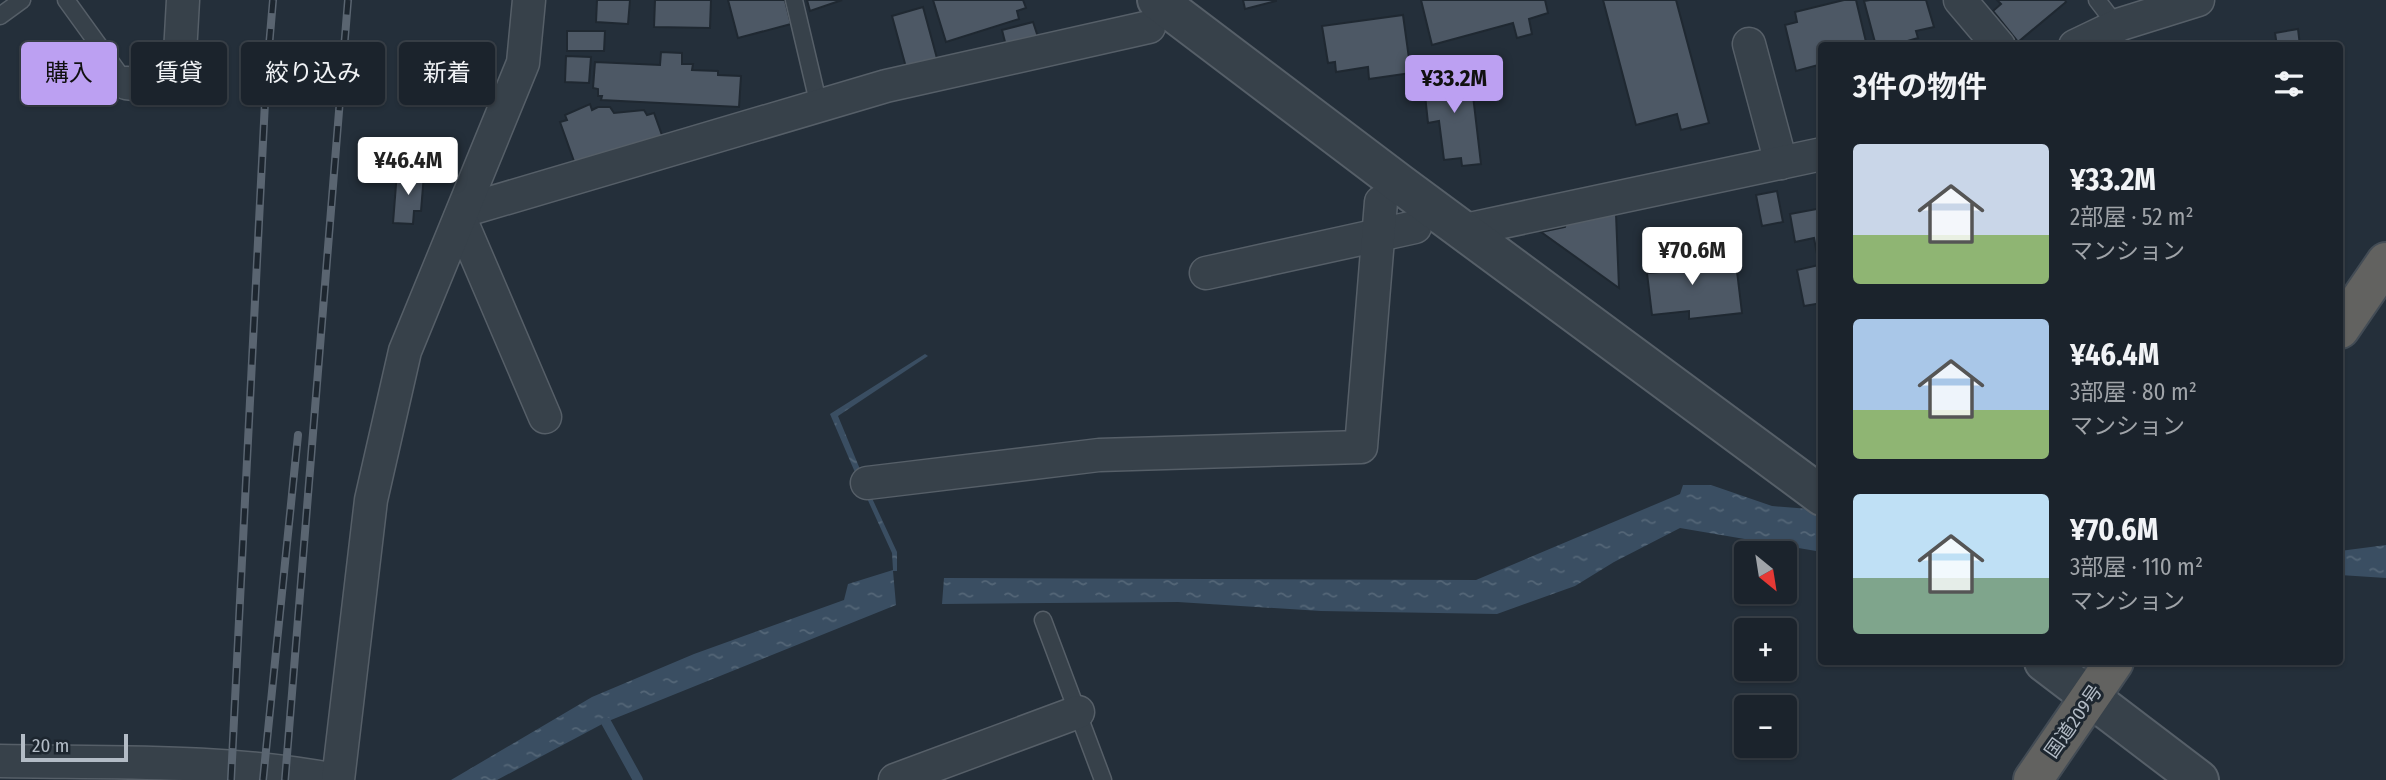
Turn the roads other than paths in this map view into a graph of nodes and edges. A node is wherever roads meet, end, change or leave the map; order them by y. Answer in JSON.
{"nodes":[{"id":1,"x":22,"y":0,"type":"edge"},
{"id":2,"x":66,"y":0,"type":"edge"},
{"id":3,"x":183,"y":0,"type":"edge"},
{"id":4,"x":529,"y":0,"type":"edge"},
{"id":5,"x":794,"y":0,"type":"edge"},
{"id":6,"x":1960,"y":0,"type":"edge"},
{"id":7,"x":2097,"y":0,"type":"edge"},
{"id":8,"x":2195,"y":0,"type":"edge"},
{"id":9,"x":1153,"y":14,"type":"edge"},
{"id":10,"x":0,"y":16,"type":"edge"},
{"id":11,"x":2118,"y":26,"type":"junction"},
{"id":12,"x":1996,"y":42,"type":"edge"},
{"id":13,"x":2084,"y":42,"type":"edge"},
{"id":14,"x":1749,"y":44,"type":"dead end"},
{"id":15,"x":126,"y":83,"type":"joint"},
{"id":16,"x":819,"y":106,"type":"junction"},
{"id":17,"x":1818,"y":155,"type":"edge"},
{"id":18,"x":1781,"y":163,"type":"junction"},
{"id":19,"x":1381,"y":202,"type":"dead end"},
{"id":20,"x":461,"y":214,"type":"junction"},
{"id":21,"x":1415,"y":228,"type":"dead end"},
{"id":22,"x":1465,"y":230,"type":"junction"},
{"id":23,"x":1378,"y":234,"type":"junction"},
{"id":24,"x":2386,"y":261,"type":"edge"},
{"id":25,"x":1206,"y":273,"type":"dead end"},
{"id":26,"x":2375,"y":296,"type":"edge"},
{"id":27,"x":2343,"y":326,"type":"edge"},
{"id":28,"x":545,"y":417,"type":"dead end"},
{"id":29,"x":867,"y":483,"type":"dead end"},
{"id":30,"x":1818,"y":493,"type":"edge"},
{"id":31,"x":1043,"y":620,"type":"dead end"},
{"id":32,"x":2048,"y":665,"type":"edge"},
{"id":33,"x":2112,"y":665,"type":"edge"},
{"id":34,"x":2091,"y":696,"type":"junction"},
{"id":35,"x":1078,"y":712,"type":"junction"},
{"id":36,"x":0,"y":761,"type":"edge"},
{"id":37,"x":337,"y":780,"type":"edge"},
{"id":38,"x":895,"y":780,"type":"edge"},
{"id":39,"x":1103,"y":780,"type":"edge"},
{"id":40,"x":2032,"y":780,"type":"edge"},
{"id":41,"x":2199,"y":780,"type":"edge"}],
"edges":[{"from":1,"to":10,"type":"lane"},
{"from":2,"to":15,"type":"lane"},
{"from":3,"to":15,"type":"street"},
{"from":4,"to":20,"type":"street"},
{"from":5,"to":16,"type":"lane"},
{"from":6,"to":12,"type":"street"},
{"from":7,"to":11,"type":"lane"},
{"from":8,"to":11,"type":"street"},
{"from":9,"to":16,"type":"street"},
{"from":9,"to":22,"type":"street"},
{"from":11,"to":13,"type":"street"},
{"from":14,"to":18,"type":"street"},
{"from":16,"to":20,"type":"street"},
{"from":17,"to":18,"type":"street"},
{"from":18,"to":22,"type":"street"},
{"from":19,"to":23,"type":"street"},
{"from":20,"to":28,"type":"street"},
{"from":20,"to":37,"type":"street"},
{"from":21,"to":23,"type":"street"},
{"from":22,"to":30,"type":"street"},
{"from":23,"to":25,"type":"street"},
{"from":23,"to":29,"type":"street"},
{"from":24,"to":26,"type":"highway"},
{"from":26,"to":27,"type":"highway"},
{"from":31,"to":35,"type":"lane"},
{"from":32,"to":34,"type":"street"},
{"from":33,"to":34,"type":"highway","name":"国道209号"},
{"from":34,"to":40,"type":"highway","name":"国道209号"},
{"from":34,"to":41,"type":"street"},
{"from":35,"to":38,"type":"street"},
{"from":35,"to":39,"type":"lane"},
{"from":36,"to":37,"type":"street"}]}
